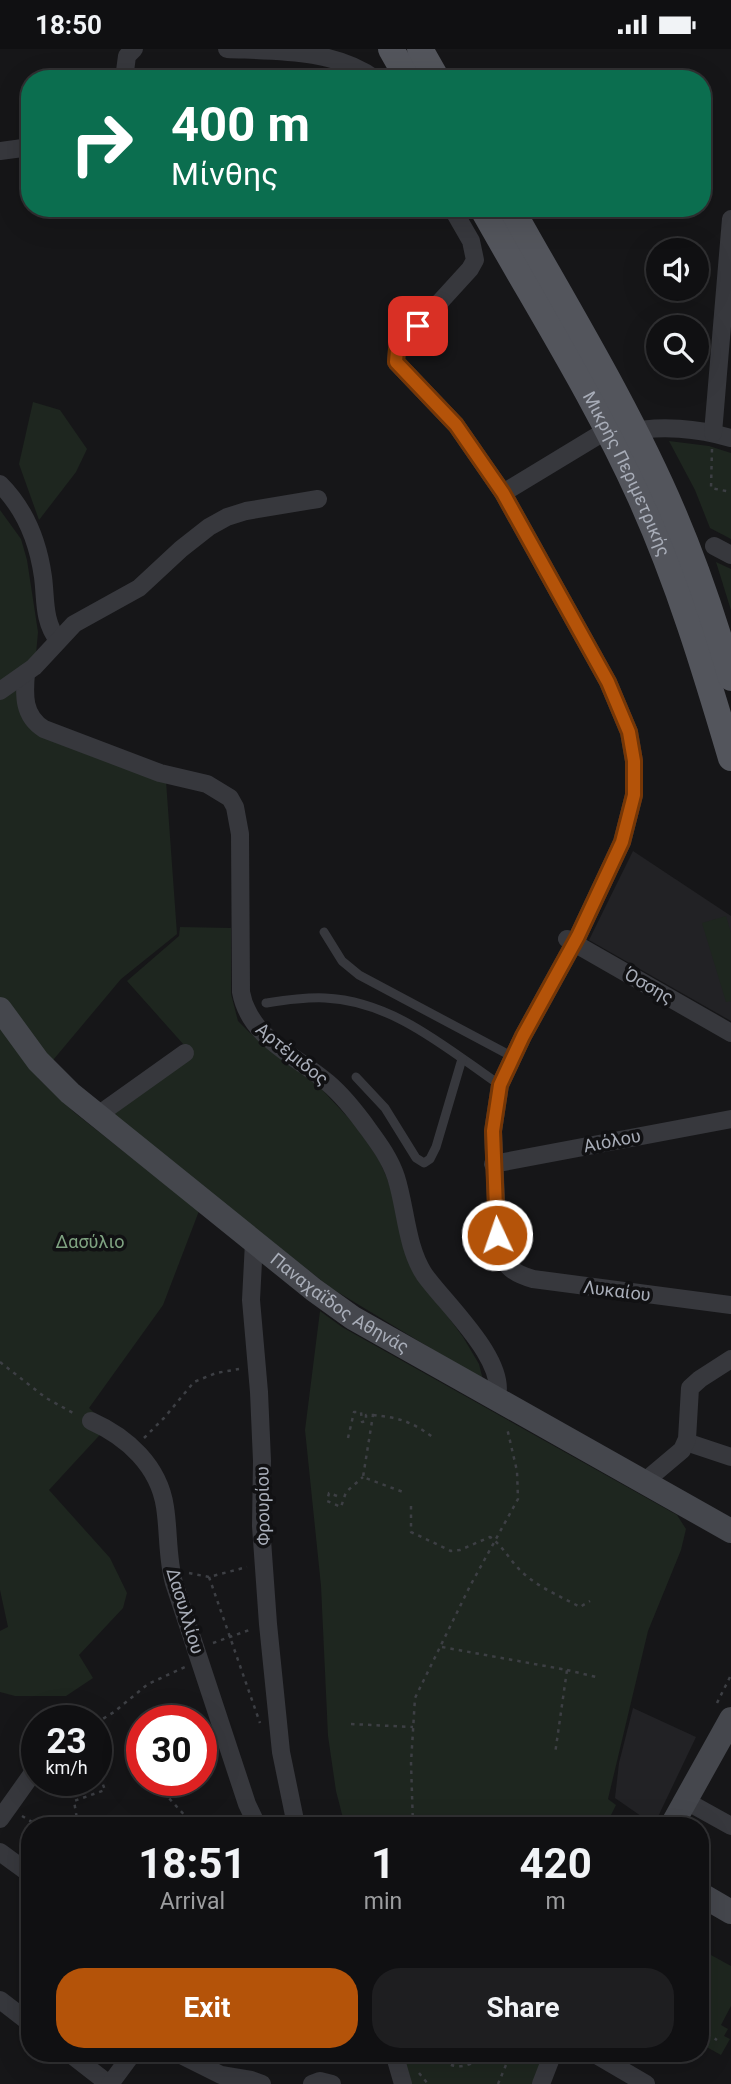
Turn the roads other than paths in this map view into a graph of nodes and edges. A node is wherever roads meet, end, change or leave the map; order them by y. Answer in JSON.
{"nodes":[{"id":1,"x":134,"y":49,"type":"edge"},
{"id":2,"x":227,"y":49,"type":"edge"},
{"id":3,"x":391,"y":49,"type":"edge"},
{"id":4,"x":420,"y":49,"type":"edge"},
{"id":5,"x":295,"y":51,"type":"edge"},
{"id":6,"x":125,"y":70,"type":"edge"},
{"id":7,"x":360,"y":70,"type":"edge"},
{"id":8,"x":403,"y":70,"type":"edge"},
{"id":9,"x":432,"y":70,"type":"edge"},
{"id":10,"x":21,"y":148,"type":"edge"},
{"id":11,"x":0,"y":151,"type":"edge"},
{"id":12,"x":458,"y":217,"type":"edge"},
{"id":13,"x":487,"y":217,"type":"edge"},
{"id":14,"x":516,"y":217,"type":"edge"},
{"id":15,"x":731,"y":219,"type":"edge"},
{"id":16,"x":618,"y":433,"type":"junction"},
{"id":17,"x":713,"y":433,"type":"junction"},
{"id":18,"x":731,"y":438,"type":"edge"},
{"id":19,"x":0,"y":484,"type":"edge"},
{"id":20,"x":503,"y":493,"type":"junction"},
{"id":21,"x":318,"y":499,"type":"dead end"},
{"id":22,"x":714,"y":546,"type":"dead end"},
{"id":23,"x":731,"y":555,"type":"edge"},
{"id":24,"x":58,"y":640,"type":"junction"},
{"id":25,"x":26,"y":673,"type":"junction"},
{"id":26,"x":731,"y":678,"type":"edge"},
{"id":27,"x":0,"y":691,"type":"edge"},
{"id":28,"x":731,"y":758,"type":"edge"},
{"id":29,"x":324,"y":932,"type":"dead end"},
{"id":30,"x":571,"y":941,"type":"junction"},
{"id":31,"x":266,"y":1003,"type":"dead end"},
{"id":32,"x":0,"y":1009,"type":"edge"},
{"id":33,"x":731,"y":1033,"type":"edge"},
{"id":34,"x":186,"y":1053,"type":"dead end"},
{"id":35,"x":513,"y":1057,"type":"junction"},
{"id":36,"x":462,"y":1059,"type":"junction"},
{"id":37,"x":356,"y":1077,"type":"dead end"},
{"id":38,"x":500,"y":1085,"type":"junction"},
{"id":39,"x":98,"y":1115,"type":"junction"},
{"id":40,"x":731,"y":1119,"type":"edge"},
{"id":41,"x":494,"y":1164,"type":"junction"},
{"id":42,"x":254,"y":1242,"type":"junction"},
{"id":43,"x":731,"y":1305,"type":"edge"},
{"id":44,"x":731,"y":1359,"type":"edge"},
{"id":45,"x":503,"y":1403,"type":"junction"},
{"id":46,"x":91,"y":1421,"type":"road end"},
{"id":47,"x":686,"y":1442,"type":"junction"},
{"id":48,"x":731,"y":1457,"type":"edge"},
{"id":49,"x":644,"y":1482,"type":"junction"},
{"id":50,"x":731,"y":1531,"type":"edge"},
{"id":51,"x":731,"y":1719,"type":"edge"},
{"id":52,"x":21,"y":1789,"type":"edge"},
{"id":53,"x":686,"y":1801,"type":"junction"},
{"id":54,"x":253,"y":1817,"type":"edge"},
{"id":55,"x":294,"y":1817,"type":"edge"},
{"id":56,"x":677,"y":1817,"type":"edge"},
{"id":57,"x":0,"y":1819,"type":"edge"},
{"id":58,"x":731,"y":1826,"type":"edge"},
{"id":59,"x":0,"y":1852,"type":"edge"},
{"id":60,"x":21,"y":1867,"type":"edge"},
{"id":61,"x":709,"y":1899,"type":"edge"},
{"id":62,"x":731,"y":1912,"type":"edge"},
{"id":63,"x":0,"y":2000,"type":"edge"},
{"id":64,"x":21,"y":2016,"type":"edge"},
{"id":65,"x":81,"y":2062,"type":"edge"},
{"id":66,"x":126,"y":2062,"type":"edge"},
{"id":67,"x":195,"y":2062,"type":"edge"},
{"id":68,"x":397,"y":2062,"type":"edge"},
{"id":69,"x":550,"y":2062,"type":"edge"},
{"id":70,"x":608,"y":2062,"type":"edge"},
{"id":71,"x":110,"y":2084,"type":"edge"},
{"id":72,"x":262,"y":2084,"type":"edge"},
{"id":73,"x":312,"y":2084,"type":"edge"},
{"id":74,"x":332,"y":2084,"type":"edge"},
{"id":75,"x":403,"y":2084,"type":"edge"},
{"id":76,"x":541,"y":2084,"type":"edge"},
{"id":77,"x":646,"y":2084,"type":"edge"}],
"edges":[{"from":1,"to":6,"type":"street"},
{"from":2,"to":5,"type":"street"},
{"from":3,"to":8,"type":"main road"},
{"from":4,"to":9,"type":"main road"},
{"from":5,"to":7,"type":"street"},
{"from":10,"to":11,"type":"street"},
{"from":12,"to":20,"type":"street"},
{"from":13,"to":16,"type":"main road","name":"Μικρής Περιμετρικής"},
{"from":14,"to":16,"type":"main road","name":"Μικρής Περιμετρικής"},
{"from":15,"to":17,"type":"street"},
{"from":16,"to":17,"type":"street"},
{"from":16,"to":20,"type":"street"},
{"from":16,"to":26,"type":"main road","name":"Μικρής Περιμετρικής"},
{"from":16,"to":28,"type":"main road","name":"Μικρής Περιμετρικής"},
{"from":17,"to":18,"type":"street"},
{"from":19,"to":24,"type":"street"},
{"from":20,"to":30,"type":"street"},
{"from":21,"to":24,"type":"street"},
{"from":22,"to":23,"type":"street"},
{"from":24,"to":25,"type":"street"},
{"from":25,"to":27,"type":"street"},
{"from":25,"to":45,"type":"street","name":"Αρτέμιδος"},
{"from":29,"to":35,"type":"lane"},
{"from":30,"to":33,"type":"street","name":"Όσσης"},
{"from":30,"to":35,"type":"street"},
{"from":31,"to":36,"type":"lane"},
{"from":32,"to":39,"type":"street","name":"Παναχαΐδος Αθηνάς"},
{"from":34,"to":39,"type":"street"},
{"from":35,"to":38,"type":"street"},
{"from":36,"to":37,"type":"lane"},
{"from":36,"to":38,"type":"lane"},
{"from":38,"to":41,"type":"street"},
{"from":39,"to":42,"type":"street","name":"Παναχαΐδος Αθηνάς"},
{"from":40,"to":41,"type":"street","name":"Αιόλου"},
{"from":41,"to":43,"type":"street","name":"Λυκαίου"},
{"from":42,"to":45,"type":"street","name":"Παναχαΐδος Αθηνάς"},
{"from":42,"to":55,"type":"street","name":"Φρουρίου"},
{"from":44,"to":47,"type":"street"},
{"from":45,"to":49,"type":"street","name":"Παναχαΐδος Αθηνάς"},
{"from":46,"to":54,"type":"street","name":"Δασυλλίου"},
{"from":47,"to":48,"type":"street"},
{"from":47,"to":49,"type":"street"},
{"from":49,"to":50,"type":"street","name":"Παναχαΐδος Αθηνάς"},
{"from":51,"to":53,"type":"street"},
{"from":52,"to":57,"type":"street"},
{"from":53,"to":56,"type":"street"},
{"from":53,"to":58,"type":"street"},
{"from":59,"to":60,"type":"street"},
{"from":61,"to":62,"type":"street"},
{"from":63,"to":64,"type":"street"},
{"from":65,"to":71,"type":"street"},
{"from":66,"to":71,"type":"street"},
{"from":67,"to":72,"type":"street"},
{"from":68,"to":75,"type":"street"},
{"from":69,"to":76,"type":"street"},
{"from":70,"to":77,"type":"street"},
{"from":73,"to":74,"type":"street"}]}
